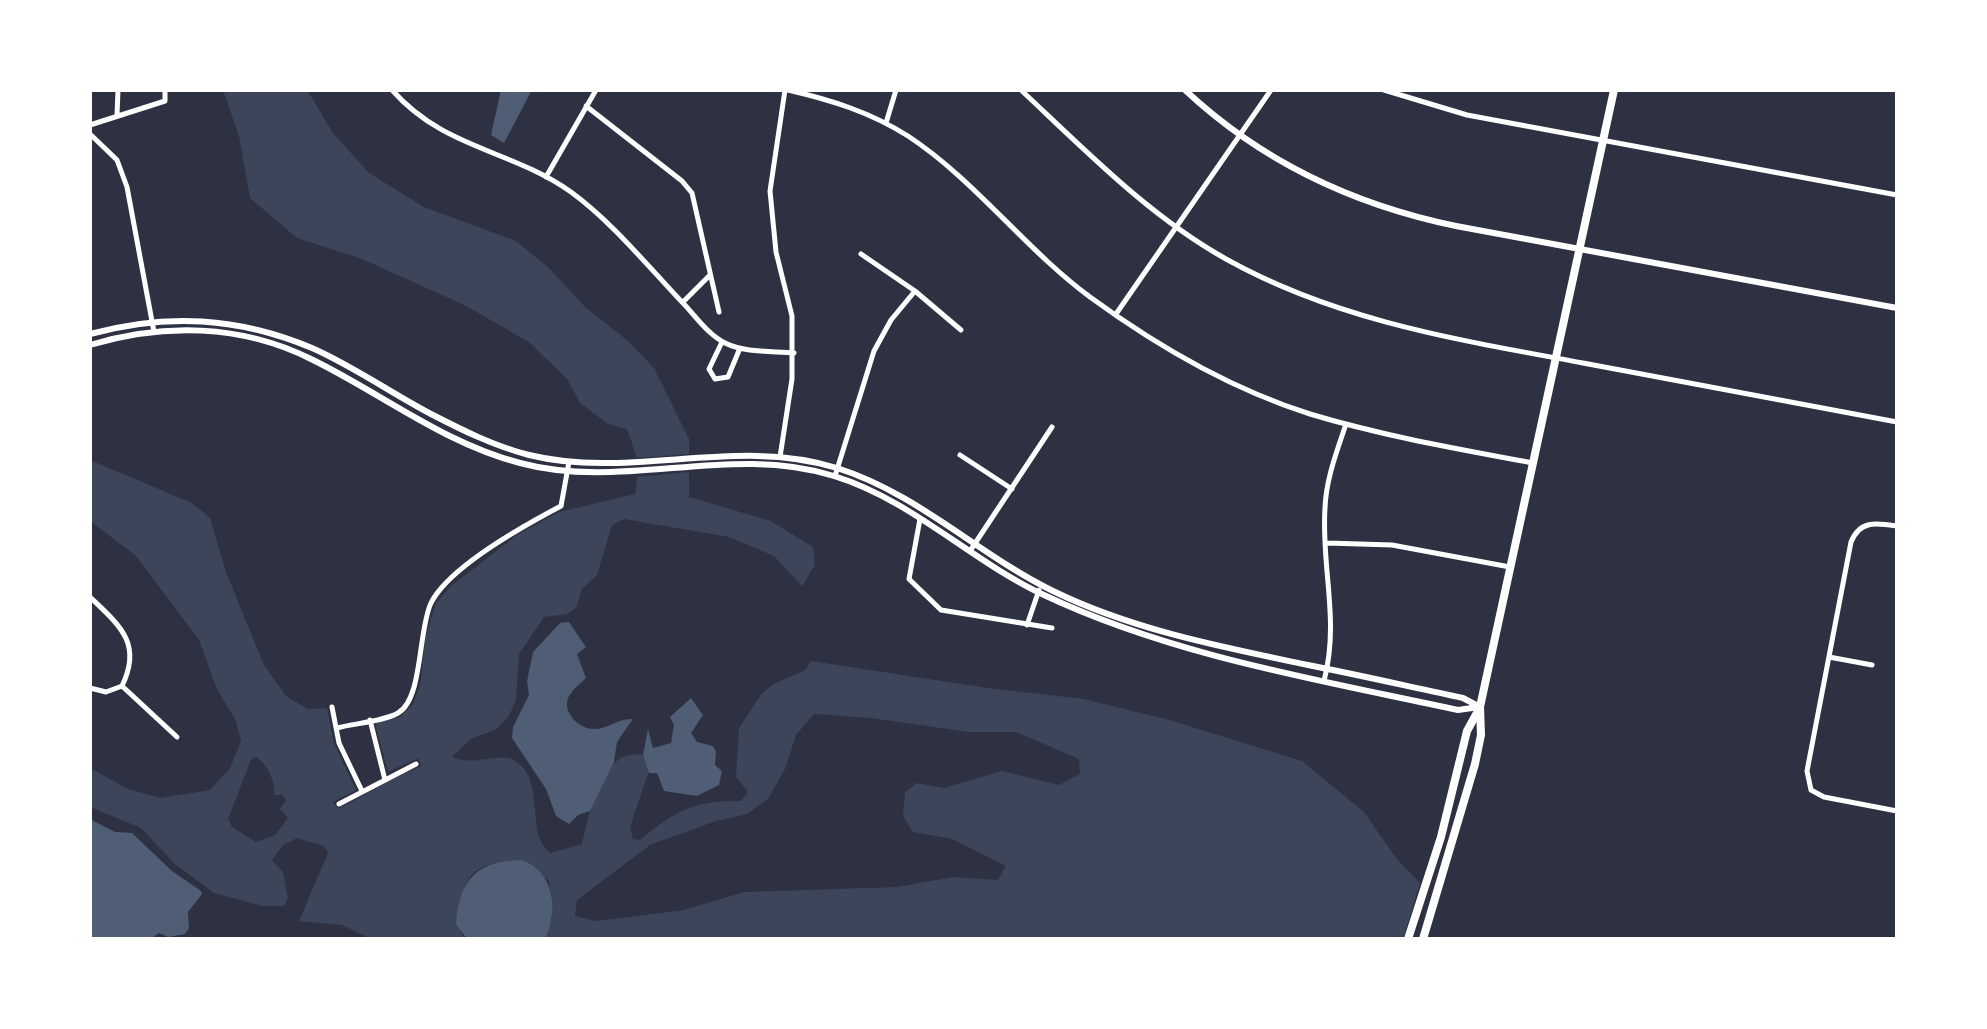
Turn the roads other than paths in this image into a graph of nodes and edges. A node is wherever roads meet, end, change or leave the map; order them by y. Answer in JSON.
{"nodes":[{"id":1,"x":118,"y":90,"type":"edge"},
{"id":2,"x":165,"y":90,"type":"edge"},
{"id":3,"x":392,"y":90,"type":"edge"},
{"id":4,"x":596,"y":90,"type":"edge"},
{"id":5,"x":786,"y":90,"type":"edge"},
{"id":6,"x":896,"y":90,"type":"edge"},
{"id":7,"x":1021,"y":90,"type":"edge"},
{"id":8,"x":1185,"y":90,"type":"edge"},
{"id":9,"x":1271,"y":90,"type":"edge"},
{"id":10,"x":1384,"y":90,"type":"edge"},
{"id":11,"x":1614,"y":90,"type":"edge"},
{"id":12,"x":586,"y":106,"type":"junction"},
{"id":13,"x":117,"y":115,"type":"junction"},
{"id":14,"x":886,"y":123,"type":"junction"},
{"id":15,"x":90,"y":124,"type":"edge"},
{"id":16,"x":90,"y":134,"type":"edge"},
{"id":17,"x":1240,"y":135,"type":"junction"},
{"id":18,"x":1603,"y":141,"type":"junction"},
{"id":19,"x":546,"y":176,"type":"junction"},
{"id":20,"x":1897,"y":196,"type":"edge"},
{"id":21,"x":1176,"y":226,"type":"junction"},
{"id":22,"x":1579,"y":248,"type":"junction"},
{"id":23,"x":862,"y":254,"type":"dead end"},
{"id":24,"x":709,"y":276,"type":"junction"},
{"id":25,"x":915,"y":290,"type":"junction"},
{"id":26,"x":682,"y":302,"type":"junction"},
{"id":27,"x":1897,"y":308,"type":"edge"},
{"id":28,"x":719,"y":312,"type":"dead end"},
{"id":29,"x":1116,"y":314,"type":"junction"},
{"id":30,"x":152,"y":320,"type":"junction"},
{"id":31,"x":961,"y":330,"type":"dead end"},
{"id":32,"x":154,"y":332,"type":"junction"},
{"id":33,"x":90,"y":334,"type":"edge"},
{"id":34,"x":722,"y":342,"type":"junction"},
{"id":35,"x":90,"y":346,"type":"edge"},
{"id":36,"x":740,"y":348,"type":"junction"},
{"id":37,"x":794,"y":352,"type":"junction"},
{"id":38,"x":1555,"y":358,"type":"junction"},
{"id":39,"x":1897,"y":422,"type":"edge"},
{"id":40,"x":1346,"y":424,"type":"junction"},
{"id":41,"x":1052,"y":427,"type":"dead end"},
{"id":42,"x":960,"y":456,"type":"dead end"},
{"id":43,"x":780,"y":460,"type":"junction"},
{"id":44,"x":1533,"y":463,"type":"junction"},
{"id":45,"x":568,"y":467,"type":"junction"},
{"id":46,"x":836,"y":472,"type":"junction"},
{"id":47,"x":1012,"y":489,"type":"junction"},
{"id":48,"x":920,"y":518,"type":"junction"},
{"id":49,"x":1897,"y":526,"type":"edge"},
{"id":50,"x":976,"y":543,"type":"junction"},
{"id":51,"x":1327,"y":544,"type":"junction"},
{"id":52,"x":970,"y":551,"type":"junction"},
{"id":53,"x":1510,"y":567,"type":"junction"},
{"id":54,"x":1040,"y":588,"type":"junction"},
{"id":55,"x":90,"y":598,"type":"edge"},
{"id":56,"x":1026,"y":624,"type":"junction"},
{"id":57,"x":1052,"y":628,"type":"dead end"},
{"id":58,"x":1829,"y":657,"type":"junction"},
{"id":59,"x":1872,"y":665,"type":"dead end"},
{"id":60,"x":1327,"y":668,"type":"junction"},
{"id":61,"x":1324,"y":681,"type":"junction"},
{"id":62,"x":122,"y":686,"type":"junction"},
{"id":63,"x":90,"y":688,"type":"edge"},
{"id":64,"x":332,"y":707,"type":"dead end"},
{"id":65,"x":1480,"y":707,"type":"junction"},
{"id":66,"x":370,"y":720,"type":"junction"},
{"id":67,"x":338,"y":728,"type":"junction"},
{"id":68,"x":177,"y":736,"type":"dead end"},
{"id":69,"x":416,"y":764,"type":"dead end"},
{"id":70,"x":385,"y":780,"type":"junction"},
{"id":71,"x":362,"y":791,"type":"junction"},
{"id":72,"x":339,"y":804,"type":"dead end"},
{"id":73,"x":1897,"y":811,"type":"edge"},
{"id":74,"x":1408,"y":939,"type":"edge"},
{"id":75,"x":1423,"y":939,"type":"edge"}],
"edges":[{"from":1,"to":13,"type":"street"},
{"from":2,"to":13,"type":"street"},
{"from":3,"to":19,"type":"street"},
{"from":4,"to":12,"type":"street"},
{"from":5,"to":14,"type":"street"},
{"from":5,"to":37,"type":"street"},
{"from":6,"to":14,"type":"street"},
{"from":7,"to":21,"type":"street"},
{"from":8,"to":17,"type":"street"},
{"from":9,"to":17,"type":"street"},
{"from":10,"to":18,"type":"street"},
{"from":11,"to":18,"type":"main road"},
{"from":12,"to":19,"type":"street"},
{"from":12,"to":24,"type":"street"},
{"from":13,"to":15,"type":"street"},
{"from":14,"to":29,"type":"street"},
{"from":16,"to":30,"type":"street"},
{"from":17,"to":21,"type":"street"},
{"from":17,"to":22,"type":"street"},
{"from":18,"to":20,"type":"street"},
{"from":18,"to":22,"type":"main road"},
{"from":19,"to":26,"type":"street"},
{"from":21,"to":29,"type":"street"},
{"from":21,"to":38,"type":"street"},
{"from":22,"to":27,"type":"street"},
{"from":22,"to":38,"type":"main road"},
{"from":23,"to":25,"type":"street"},
{"from":24,"to":26,"type":"street"},
{"from":24,"to":28,"type":"street"},
{"from":25,"to":31,"type":"street"},
{"from":25,"to":46,"type":"street"},
{"from":26,"to":34,"type":"street"},
{"from":29,"to":40,"type":"street"},
{"from":30,"to":32,"type":"street"},
{"from":30,"to":33,"type":"street"},
{"from":30,"to":45,"type":"street"},
{"from":32,"to":35,"type":"street"},
{"from":32,"to":45,"type":"street"},
{"from":34,"to":36,"type":"street"},
{"from":34,"to":36,"type":"street"},
{"from":36,"to":37,"type":"street"},
{"from":37,"to":43,"type":"street"},
{"from":38,"to":39,"type":"street"},
{"from":38,"to":44,"type":"main road"},
{"from":40,"to":44,"type":"street"},
{"from":40,"to":51,"type":"street"},
{"from":41,"to":47,"type":"street"},
{"from":42,"to":47,"type":"street"},
{"from":43,"to":45,"type":"street"},
{"from":43,"to":46,"type":"street"},
{"from":44,"to":53,"type":"main road"},
{"from":45,"to":66,"type":"street"},
{"from":46,"to":48,"type":"street"},
{"from":46,"to":50,"type":"street"},
{"from":47,"to":50,"type":"street"},
{"from":48,"to":52,"type":"street"},
{"from":48,"to":56,"type":"street"},
{"from":49,"to":58,"type":"street"},
{"from":50,"to":52,"type":"street"},
{"from":50,"to":54,"type":"street"},
{"from":51,"to":53,"type":"street"},
{"from":51,"to":60,"type":"street"},
{"from":52,"to":54,"type":"street"},
{"from":53,"to":65,"type":"main road"},
{"from":54,"to":56,"type":"street"},
{"from":54,"to":60,"type":"street"},
{"from":54,"to":61,"type":"street"},
{"from":55,"to":62,"type":"street"},
{"from":56,"to":57,"type":"street"},
{"from":58,"to":59,"type":"street"},
{"from":58,"to":73,"type":"street"},
{"from":60,"to":61,"type":"street"},
{"from":60,"to":65,"type":"street"},
{"from":61,"to":65,"type":"street"},
{"from":62,"to":63,"type":"street"},
{"from":62,"to":68,"type":"street"},
{"from":64,"to":67,"type":"street"},
{"from":65,"to":74,"type":"main road"},
{"from":65,"to":75,"type":"main road"},
{"from":66,"to":67,"type":"street"},
{"from":66,"to":70,"type":"street"},
{"from":67,"to":71,"type":"street"},
{"from":69,"to":70,"type":"street"},
{"from":70,"to":71,"type":"street"},
{"from":71,"to":72,"type":"street"}]}
